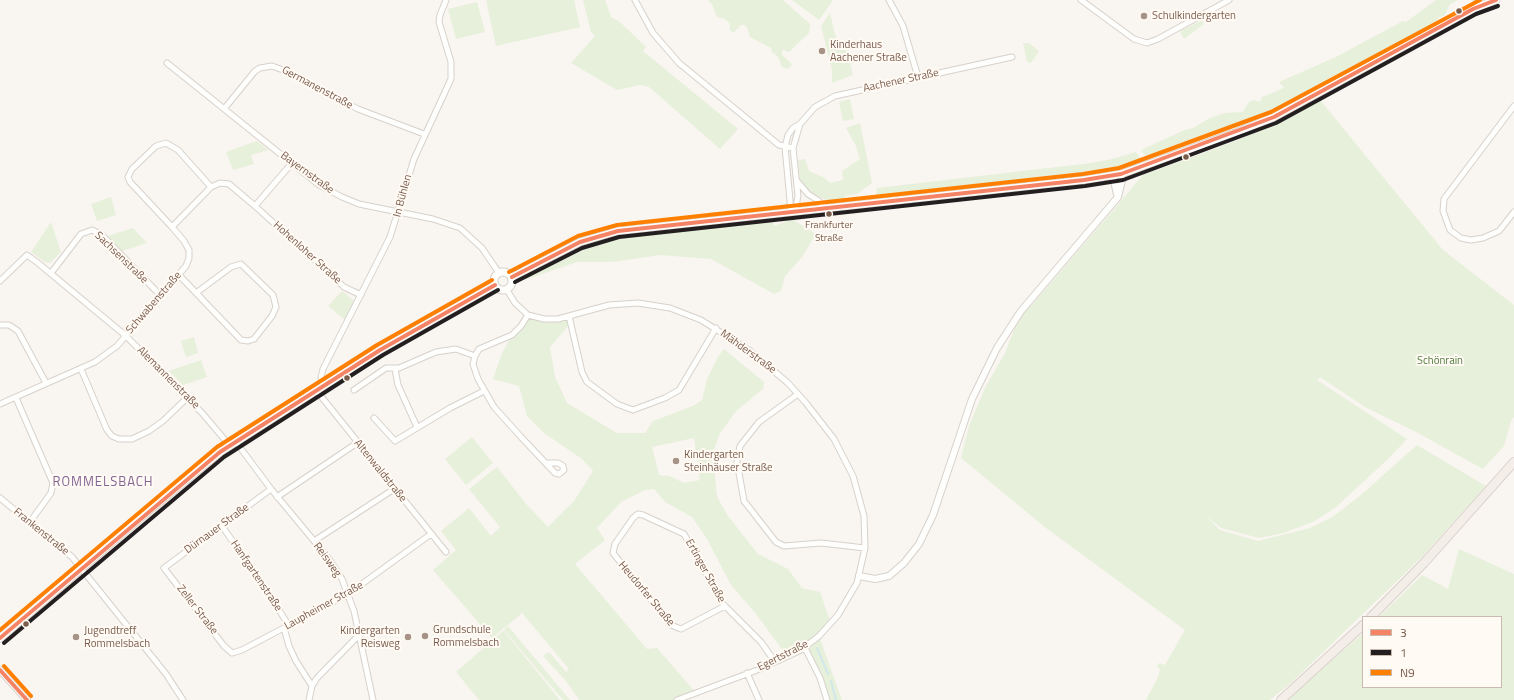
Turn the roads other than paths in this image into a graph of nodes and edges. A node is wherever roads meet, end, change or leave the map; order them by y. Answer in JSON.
{"nodes":[{"id":1,"x":446,"y":0,"type":"edge"},
{"id":2,"x":635,"y":0,"type":"edge"},
{"id":3,"x":889,"y":0,"type":"edge"},
{"id":4,"x":1081,"y":0,"type":"edge"},
{"id":5,"x":1229,"y":0,"type":"edge"},
{"id":6,"x":1480,"y":0,"type":"edge"},
{"id":7,"x":1496,"y":0,"type":"edge"},
{"id":8,"x":1473,"y":9,"type":"junction"},
{"id":9,"x":1012,"y":57,"type":"dead end"},
{"id":10,"x":167,"y":63,"type":"dead end"},
{"id":11,"x":918,"y":77,"type":"junction"},
{"id":12,"x":1514,"y":106,"type":"edge"},
{"id":13,"x":224,"y":109,"type":"junction"},
{"id":14,"x":800,"y":124,"type":"junction"},
{"id":15,"x":424,"y":134,"type":"junction"},
{"id":16,"x":785,"y":147,"type":"junction"},
{"id":17,"x":793,"y":148,"type":"junction"},
{"id":18,"x":292,"y":163,"type":"junction"},
{"id":19,"x":1121,"y":174,"type":"junction"},
{"id":20,"x":1113,"y":176,"type":"junction"},
{"id":21,"x":797,"y":181,"type":"junction"},
{"id":22,"x":212,"y":187,"type":"junction"},
{"id":23,"x":1118,"y":197,"type":"junction"},
{"id":24,"x":255,"y":206,"type":"junction"},
{"id":25,"x":825,"y":208,"type":"junction"},
{"id":26,"x":793,"y":211,"type":"junction"},
{"id":27,"x":398,"y":212,"type":"junction"},
{"id":28,"x":1514,"y":212,"type":"edge"},
{"id":29,"x":172,"y":227,"type":"junction"},
{"id":30,"x":51,"y":273,"type":"junction"},
{"id":31,"x":499,"y":273,"type":"junction"},
{"id":32,"x":179,"y":275,"type":"junction"},
{"id":33,"x":512,"y":277,"type":"junction"},
{"id":34,"x":0,"y":282,"type":"edge"},
{"id":35,"x":495,"y":285,"type":"junction"},
{"id":36,"x":507,"y":290,"type":"junction"},
{"id":37,"x":196,"y":293,"type":"junction"},
{"id":38,"x":361,"y":295,"type":"junction"},
{"id":39,"x":160,"y":296,"type":"junction"},
{"id":40,"x":528,"y":314,"type":"junction"},
{"id":41,"x":569,"y":316,"type":"junction"},
{"id":42,"x":0,"y":325,"type":"edge"},
{"id":43,"x":716,"y":328,"type":"junction"},
{"id":44,"x":126,"y":336,"type":"junction"},
{"id":45,"x":475,"y":356,"type":"junction"},
{"id":46,"x":81,"y":369,"type":"junction"},
{"id":47,"x":395,"y":369,"type":"junction"},
{"id":48,"x":46,"y":384,"type":"junction"},
{"id":49,"x":323,"y":385,"type":"junction"},
{"id":50,"x":316,"y":390,"type":"junction"},
{"id":51,"x":354,"y":390,"type":"dead end"},
{"id":52,"x":484,"y":391,"type":"junction"},
{"id":53,"x":798,"y":394,"type":"junction"},
{"id":54,"x":16,"y":398,"type":"junction"},
{"id":55,"x":187,"y":398,"type":"junction"},
{"id":56,"x":0,"y":404,"type":"edge"},
{"id":57,"x":374,"y":418,"type":"dead end"},
{"id":58,"x":417,"y":428,"type":"junction"},
{"id":59,"x":233,"y":444,"type":"junction"},
{"id":60,"x":357,"y":444,"type":"junction"},
{"id":61,"x":1514,"y":462,"type":"edge"},
{"id":62,"x":546,"y":463,"type":"dead end"},
{"id":63,"x":271,"y":489,"type":"junction"},
{"id":64,"x":394,"y":489,"type":"junction"},
{"id":65,"x":277,"y":497,"type":"junction"},
{"id":66,"x":0,"y":498,"type":"edge"},
{"id":67,"x":30,"y":522,"type":"junction"},
{"id":68,"x":222,"y":526,"type":"junction"},
{"id":69,"x":431,"y":534,"type":"junction"},
{"id":70,"x":314,"y":541,"type":"junction"},
{"id":71,"x":865,"y":548,"type":"junction"},
{"id":72,"x":446,"y":552,"type":"dead end"},
{"id":73,"x":613,"y":553,"type":"joint"},
{"id":74,"x":81,"y":568,"type":"junction"},
{"id":75,"x":164,"y":568,"type":"joint"},
{"id":76,"x":859,"y":576,"type":"junction"},
{"id":77,"x":348,"y":594,"type":"junction"},
{"id":78,"x":725,"y":606,"type":"junction"},
{"id":79,"x":1372,"y":616,"type":"edge"},
{"id":80,"x":1362,"y":626,"type":"edge"},
{"id":81,"x":287,"y":627,"type":"junction"},
{"id":82,"x":360,"y":634,"type":"junction"},
{"id":83,"x":0,"y":638,"type":"edge"},
{"id":84,"x":805,"y":648,"type":"junction"},
{"id":85,"x":231,"y":652,"type":"joint"},
{"id":86,"x":775,"y":662,"type":"junction"},
{"id":87,"x":0,"y":670,"type":"edge"},
{"id":88,"x":747,"y":673,"type":"junction"},
{"id":89,"x":312,"y":686,"type":"junction"},
{"id":90,"x":27,"y":700,"type":"edge"},
{"id":91,"x":182,"y":700,"type":"edge"},
{"id":92,"x":309,"y":700,"type":"edge"},
{"id":93,"x":373,"y":700,"type":"edge"},
{"id":94,"x":677,"y":700,"type":"edge"},
{"id":95,"x":759,"y":700,"type":"edge"},
{"id":96,"x":827,"y":700,"type":"edge"},
{"id":97,"x":1281,"y":700,"type":"edge"}],
"edges":[{"from":1,"to":15,"type":"street","name":"In Bühlen"},
{"from":2,"to":16,"type":"street"},
{"from":3,"to":11,"type":"street"},
{"from":4,"to":5,"type":"street"},
{"from":6,"to":8,"type":"main road"},
{"from":7,"to":8,"type":"main road"},
{"from":8,"to":19,"type":"main road"},
{"from":9,"to":11,"type":"street","name":"Aachener Straße"},
{"from":10,"to":13,"type":"street","name":"Bayernstraße"},
{"from":11,"to":14,"type":"street","name":"Aachener Straße"},
{"from":12,"to":28,"type":"street"},
{"from":13,"to":15,"type":"street","name":"Germanenstraße"},
{"from":13,"to":18,"type":"street","name":"Bayernstraße"},
{"from":14,"to":16,"type":"street","name":"Aachener Straße"},
{"from":14,"to":17,"type":"street","name":"Aachener Straße"},
{"from":15,"to":27,"type":"street","name":"In Bühlen"},
{"from":16,"to":17,"type":"street"},
{"from":16,"to":26,"type":"street"},
{"from":17,"to":21,"type":"street"},
{"from":18,"to":24,"type":"street"},
{"from":18,"to":27,"type":"street","name":"Bayernstraße"},
{"from":19,"to":20,"type":"main road"},
{"from":19,"to":23,"type":"street"},
{"from":20,"to":23,"type":"street"},
{"from":20,"to":25,"type":"main road"},
{"from":21,"to":25,"type":"street"},
{"from":21,"to":26,"type":"street"},
{"from":22,"to":24,"type":"street"},
{"from":22,"to":29,"type":"street"},
{"from":22,"to":29,"type":"street"},
{"from":23,"to":76,"type":"street"},
{"from":24,"to":38,"type":"street","name":"Hohenloher Straße"},
{"from":25,"to":26,"type":"main road"},
{"from":26,"to":33,"type":"main road"},
{"from":27,"to":31,"type":"street","name":"Bayernstraße"},
{"from":27,"to":38,"type":"street","name":"In Bühlen"},
{"from":29,"to":32,"type":"street","name":"Schwabenstraße"},
{"from":30,"to":34,"type":"street","name":"Alemannenstraße"},
{"from":30,"to":39,"type":"street","name":"Sachsenstraße"},
{"from":30,"to":44,"type":"street","name":"Alemannenstraße"},
{"from":31,"to":33,"type":"main road"},
{"from":31,"to":35,"type":"main road"},
{"from":32,"to":37,"type":"street"},
{"from":32,"to":39,"type":"street","name":"Schwabenstraße"},
{"from":33,"to":36,"type":"main road"},
{"from":35,"to":36,"type":"main road"},
{"from":35,"to":49,"type":"main road"},
{"from":36,"to":40,"type":"street","name":"Mähderstraße"},
{"from":37,"to":37,"type":"street"},
{"from":38,"to":49,"type":"street","name":"In Bühlen"},
{"from":39,"to":44,"type":"street","name":"Schwabenstraße"},
{"from":40,"to":41,"type":"street","name":"Mähderstraße"},
{"from":40,"to":45,"type":"street"},
{"from":41,"to":43,"type":"street","name":"Mähderstraße"},
{"from":41,"to":43,"type":"street"},
{"from":42,"to":48,"type":"street"},
{"from":43,"to":53,"type":"street","name":"Mähderstraße"},
{"from":44,"to":46,"type":"street","name":"Schwabenstraße"},
{"from":44,"to":55,"type":"street","name":"Alemannenstraße"},
{"from":45,"to":47,"type":"street"},
{"from":45,"to":52,"type":"street"},
{"from":46,"to":48,"type":"street","name":"Schwabenstraße"},
{"from":46,"to":55,"type":"street"},
{"from":47,"to":51,"type":"street"},
{"from":47,"to":58,"type":"street"},
{"from":48,"to":54,"type":"street","name":"Schwabenstraße"},
{"from":49,"to":50,"type":"main road"},
{"from":50,"to":59,"type":"main road"},
{"from":50,"to":60,"type":"street","name":"Altenwaldstraße"},
{"from":52,"to":58,"type":"street"},
{"from":52,"to":62,"type":"street"},
{"from":53,"to":71,"type":"street","name":"Mähderstraße"},
{"from":53,"to":71,"type":"street"},
{"from":54,"to":56,"type":"street","name":"Schwabenstraße"},
{"from":54,"to":67,"type":"street"},
{"from":55,"to":59,"type":"street","name":"Alemannenstraße"},
{"from":57,"to":58,"type":"street"},
{"from":59,"to":63,"type":"street","name":"Reisweg"},
{"from":59,"to":74,"type":"main road"},
{"from":60,"to":64,"type":"street","name":"Altenwaldstraße"},
{"from":60,"to":65,"type":"street"},
{"from":61,"to":79,"type":"main road"},
{"from":63,"to":65,"type":"street","name":"Reisweg"},
{"from":63,"to":68,"type":"street","name":"Dürnauer Straße"},
{"from":64,"to":69,"type":"street","name":"Altenwaldstraße"},
{"from":64,"to":70,"type":"street"},
{"from":65,"to":70,"type":"street","name":"Reisweg"},
{"from":66,"to":67,"type":"street","name":"Frankenstraße"},
{"from":67,"to":74,"type":"street","name":"Frankenstraße"},
{"from":68,"to":75,"type":"street","name":"Dürnauer Straße"},
{"from":68,"to":81,"type":"street","name":"Hanfgartenstraße"},
{"from":69,"to":72,"type":"street","name":"Altenwaldstraße"},
{"from":69,"to":77,"type":"street","name":"Laupheimer Straße"},
{"from":70,"to":77,"type":"street","name":"Reisweg"},
{"from":71,"to":76,"type":"street","name":"Mähderstraße"},
{"from":73,"to":78,"type":"street","name":"Heudorfer Straße"},
{"from":73,"to":78,"type":"street","name":"Ertinger Straße"},
{"from":74,"to":83,"type":"main road"},
{"from":74,"to":91,"type":"street","name":"Frankenstraße"},
{"from":75,"to":85,"type":"street","name":"Zeller Straße"},
{"from":76,"to":84,"type":"street","name":"Egertstraße"},
{"from":77,"to":81,"type":"street","name":"Laupheimer Straße"},
{"from":77,"to":82,"type":"street","name":"Reisweg"},
{"from":78,"to":86,"type":"street","name":"Ertinger Straße"},
{"from":80,"to":97,"type":"main road"},
{"from":81,"to":85,"type":"street","name":"Laupheimer Straße"},
{"from":81,"to":89,"type":"street","name":"Hanfgartenstraße"},
{"from":82,"to":89,"type":"street"},
{"from":82,"to":93,"type":"street","name":"Reisweg"},
{"from":84,"to":86,"type":"street","name":"Egertstraße"},
{"from":84,"to":96,"type":"street"},
{"from":86,"to":88,"type":"street","name":"Egertstraße"},
{"from":87,"to":90,"type":"street"},
{"from":88,"to":94,"type":"street","name":"Egertstraße"},
{"from":88,"to":95,"type":"street"},
{"from":89,"to":92,"type":"street"}]}
